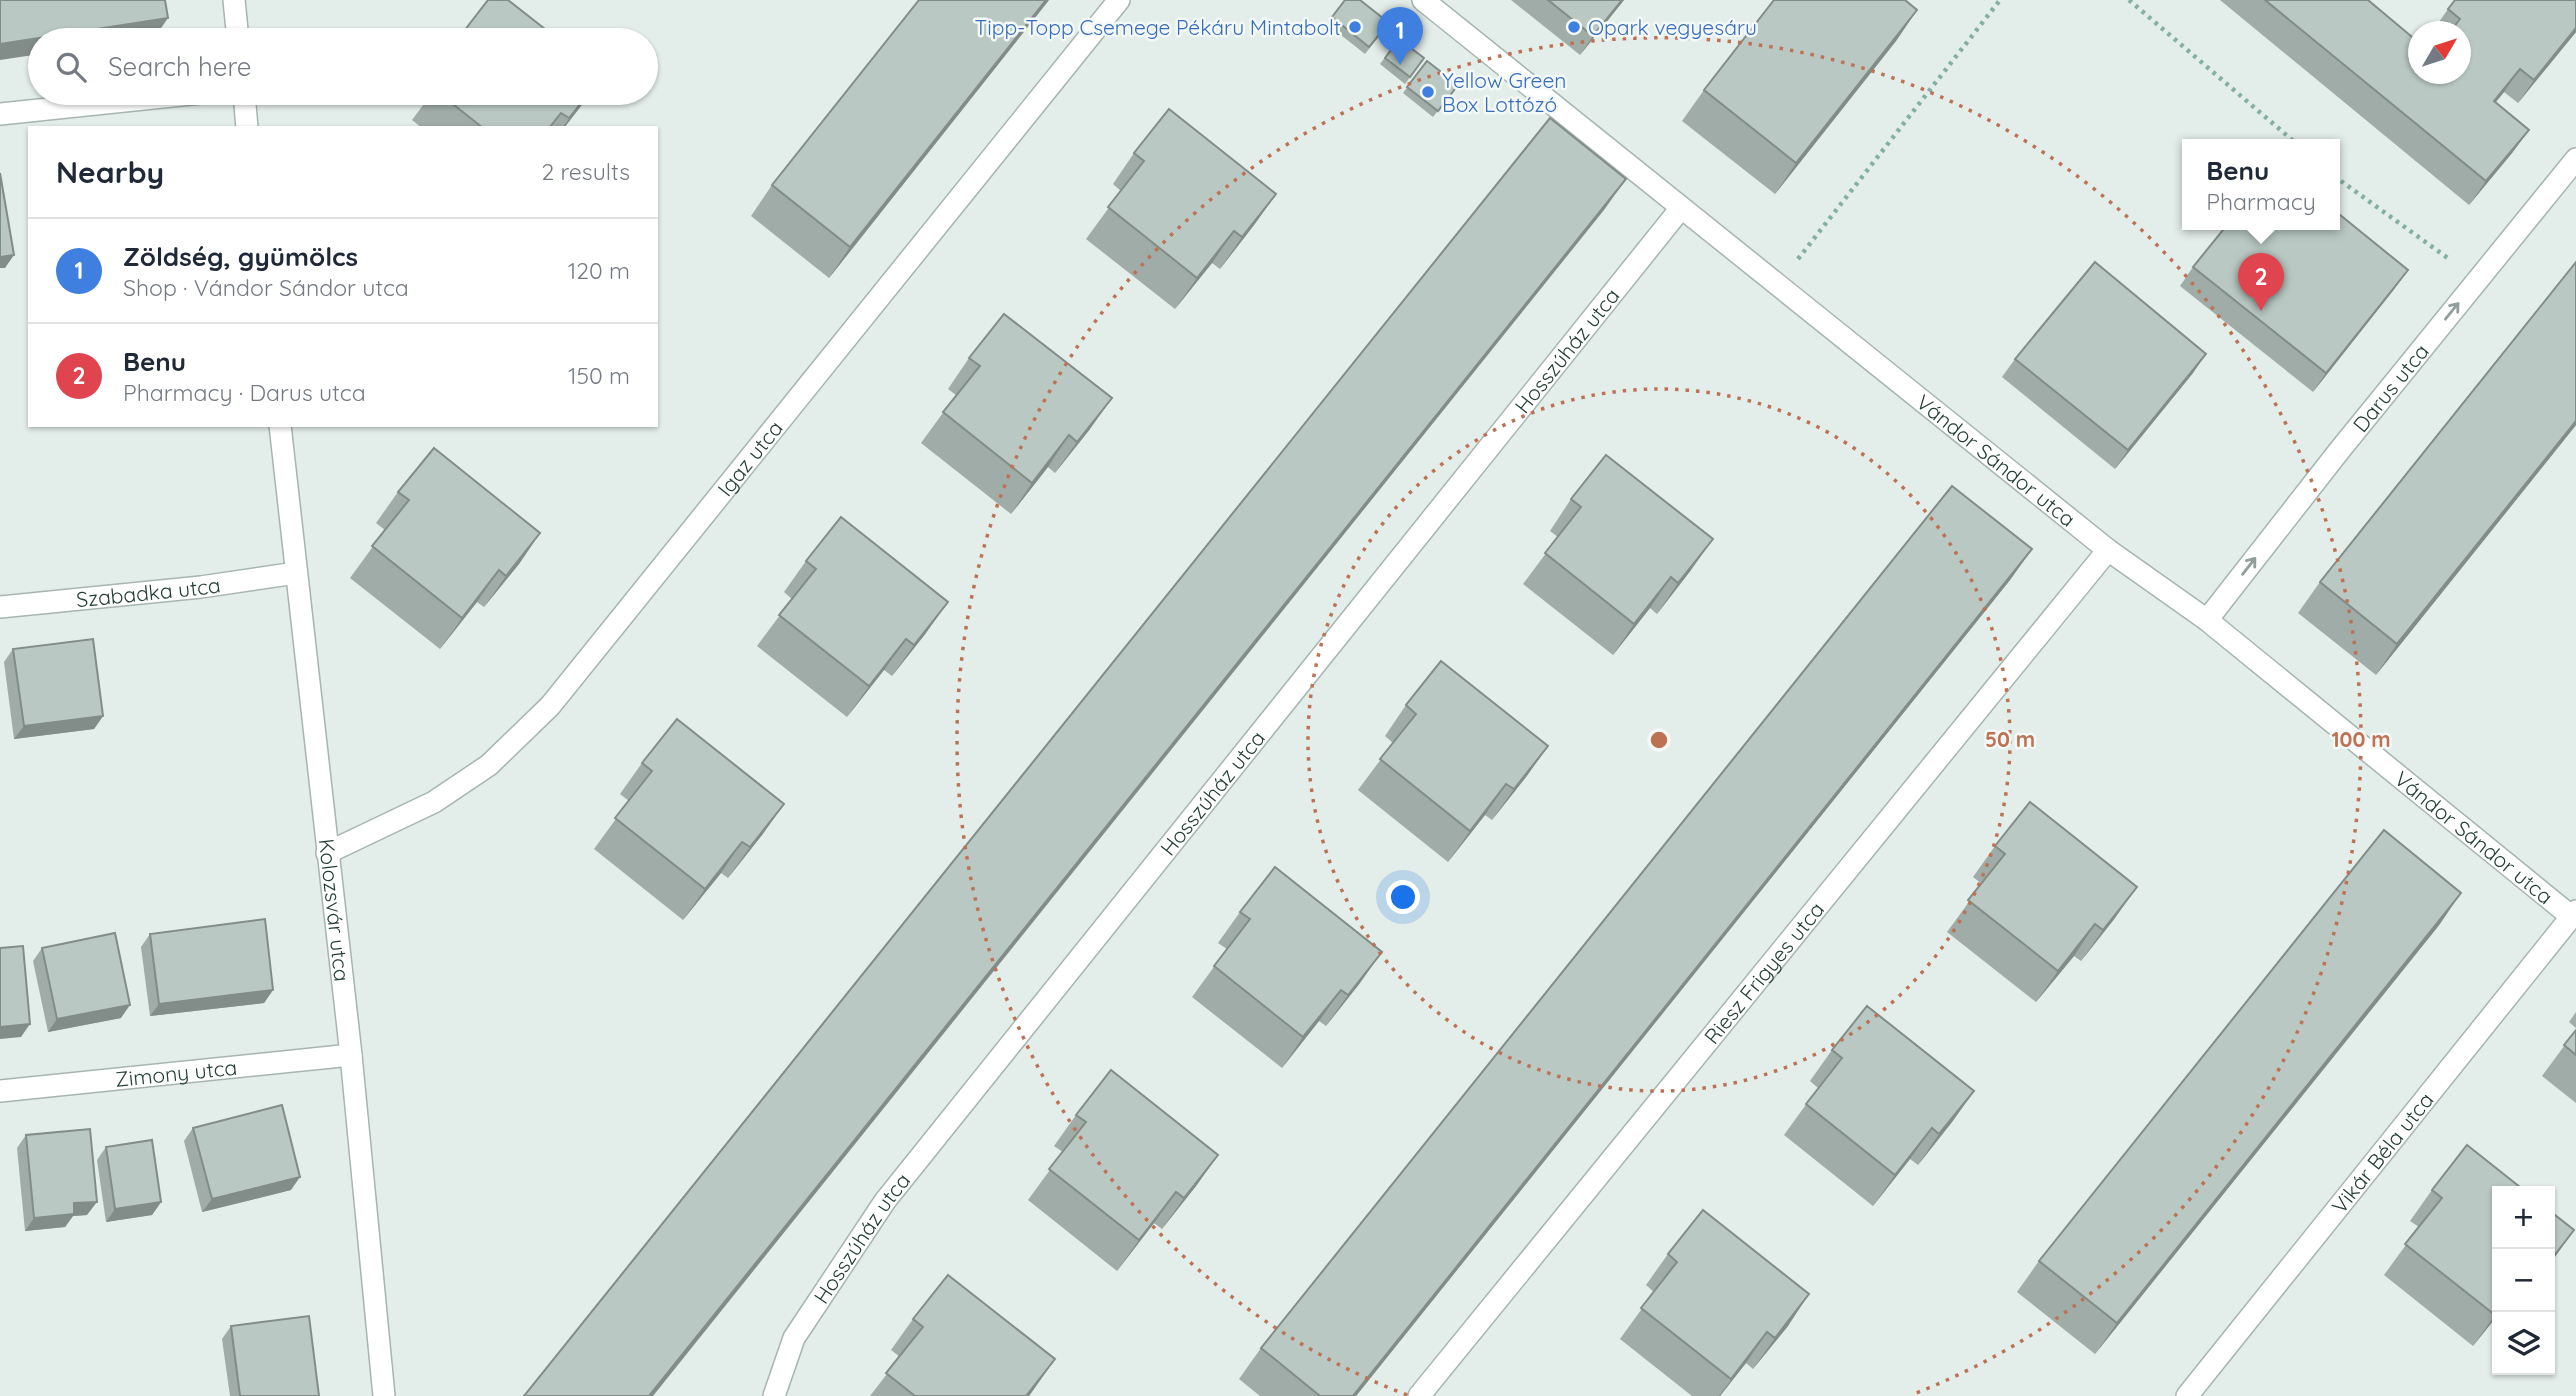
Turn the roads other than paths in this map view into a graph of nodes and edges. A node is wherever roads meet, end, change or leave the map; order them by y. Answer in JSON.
{"nodes":[{"id":1,"x":234,"y":0,"type":"edge"},
{"id":2,"x":1119,"y":0,"type":"edge"},
{"id":3,"x":1423,"y":0,"type":"edge"},
{"id":4,"x":237,"y":28,"type":"edge"},
{"id":5,"x":86,"y":105,"type":"edge"},
{"id":6,"x":245,"y":105,"type":"edge"},
{"id":7,"x":0,"y":114,"type":"edge"},
{"id":8,"x":247,"y":126,"type":"edge"},
{"id":9,"x":2576,"y":159,"type":"edge"},
{"id":10,"x":1681,"y":208,"type":"junction"},
{"id":11,"x":280,"y":427,"type":"edge"},
{"id":12,"x":2108,"y":550,"type":"junction"},
{"id":13,"x":296,"y":573,"type":"junction"},
{"id":14,"x":0,"y":607,"type":"edge"},
{"id":15,"x":2207,"y":620,"type":"junction"},
{"id":16,"x":327,"y":853,"type":"junction"},
{"id":17,"x":2574,"y":914,"type":"edge"},
{"id":18,"x":351,"y":1055,"type":"junction"},
{"id":19,"x":0,"y":1091,"type":"edge"},
{"id":20,"x":384,"y":1396,"type":"edge"},
{"id":21,"x":774,"y":1396,"type":"edge"},
{"id":22,"x":1419,"y":1396,"type":"edge"},
{"id":23,"x":2187,"y":1396,"type":"edge"}],
"edges":[{"from":1,"to":4,"type":"street"},
{"from":2,"to":16,"type":"street","name":"Igaz utca"},
{"from":3,"to":10,"type":"street","name":"Vándor Sándor utca"},
{"from":5,"to":7,"type":"street"},
{"from":6,"to":8,"type":"street"},
{"from":15,"to":9,"type":"street","name":"Darus utca","one_way":true},
{"from":10,"to":12,"type":"street","name":"Vándor Sándor utca"},
{"from":10,"to":21,"type":"street","name":"Hosszúház utca"},
{"from":11,"to":13,"type":"street","name":"Kolozsvár utca"},
{"from":12,"to":15,"type":"street","name":"Vándor Sándor utca"},
{"from":12,"to":22,"type":"street","name":"Riesz Frigyes utca"},
{"from":13,"to":14,"type":"street","name":"Szabadka utca"},
{"from":13,"to":16,"type":"street","name":"Kolozsvár utca"},
{"from":15,"to":17,"type":"street","name":"Vándor Sándor utca"},
{"from":16,"to":18,"type":"street","name":"Kolozsvár utca"},
{"from":17,"to":23,"type":"street","name":"Vikár Béla utca"},
{"from":18,"to":19,"type":"street","name":"Zimony utca"},
{"from":18,"to":20,"type":"street","name":"Kolozsvár utca"}]}
